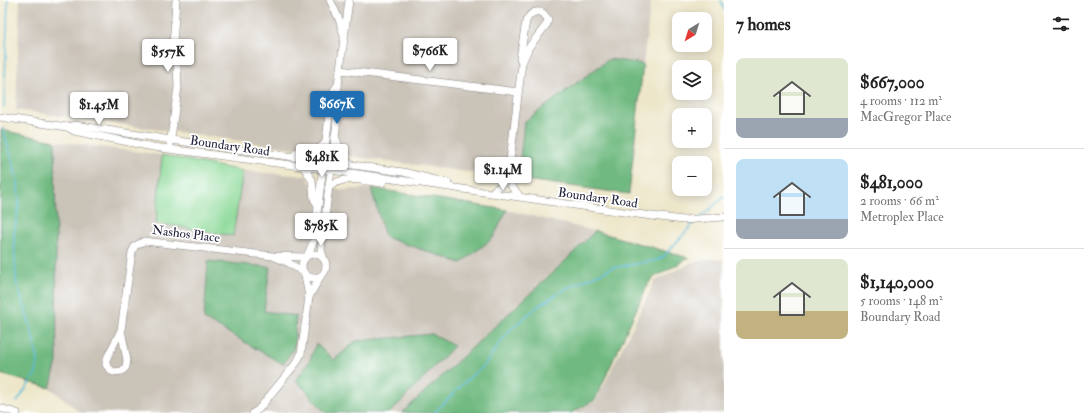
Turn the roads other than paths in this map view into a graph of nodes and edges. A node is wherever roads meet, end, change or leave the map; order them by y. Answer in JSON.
{"nodes":[{"id":1,"x":176,"y":0,"type":"edge"},
{"id":2,"x":330,"y":0,"type":"edge"},
{"id":3,"x":349,"y":0,"type":"edge"},
{"id":4,"x":344,"y":36,"type":"junction"},
{"id":5,"x":522,"y":63,"type":"junction"},
{"id":6,"x":340,"y":70,"type":"junction"},
{"id":7,"x":338,"y":85,"type":"junction"},
{"id":8,"x":518,"y":92,"type":"junction"},
{"id":9,"x":0,"y":117,"type":"edge"},
{"id":10,"x":67,"y":127,"type":"junction"},
{"id":11,"x":335,"y":137,"type":"junction"},
{"id":12,"x":171,"y":140,"type":"junction"},
{"id":13,"x":325,"y":143,"type":"junction"},
{"id":14,"x":170,"y":149,"type":"junction"},
{"id":15,"x":293,"y":157,"type":"junction"},
{"id":16,"x":323,"y":161,"type":"junction"},
{"id":17,"x":332,"y":162,"type":"junction"},
{"id":18,"x":351,"y":164,"type":"junction"},
{"id":19,"x":303,"y":166,"type":"junction"},
{"id":20,"x":322,"y":169,"type":"junction"},
{"id":21,"x":330,"y":170,"type":"junction"},
{"id":22,"x":508,"y":176,"type":"junction"},
{"id":23,"x":386,"y":178,"type":"junction"},
{"id":24,"x":328,"y":188,"type":"junction"},
{"id":25,"x":494,"y":190,"type":"junction"},
{"id":26,"x":518,"y":194,"type":"junction"},
{"id":27,"x":318,"y":205,"type":"junction"},
{"id":28,"x":724,"y":212,"type":"edge"},
{"id":29,"x":645,"y":214,"type":"junction"},
{"id":30,"x":724,"y":217,"type":"edge"},
{"id":31,"x":273,"y":256,"type":"junction"},
{"id":32,"x":307,"y":256,"type":"junction"},
{"id":33,"x":324,"y":259,"type":"junction"},
{"id":34,"x":304,"y":273,"type":"junction"},
{"id":35,"x":320,"y":276,"type":"junction"},
{"id":36,"x":309,"y":297,"type":"junction"},
{"id":37,"x":121,"y":330,"type":"junction"},
{"id":38,"x":0,"y":408,"type":"edge"},
{"id":39,"x":256,"y":412,"type":"edge"},
{"id":40,"x":17,"y":413,"type":"edge"}],
"edges":[{"from":1,"to":12,"type":"street"},
{"from":2,"to":4,"type":"street"},
{"from":3,"to":4,"type":"street"},
{"from":4,"to":6,"type":"street"},
{"from":5,"to":5,"type":"street"},
{"from":5,"to":8,"type":"street"},
{"from":6,"to":7,"type":"street"},
{"from":6,"to":8,"type":"street"},
{"from":7,"to":11,"type":"street"},
{"from":7,"to":13,"type":"street"},
{"from":8,"to":22,"type":"street"},
{"from":9,"to":10,"type":"street","name":"Boundary Road"},
{"from":10,"to":12,"type":"street","name":"Boundary Road"},
{"from":10,"to":14,"type":"street","name":"Boundary Road"},
{"from":11,"to":17,"type":"street"},
{"from":11,"to":18,"type":"street"},
{"from":12,"to":14,"type":"street"},
{"from":12,"to":15,"type":"street","name":"Boundary Road"},
{"from":13,"to":15,"type":"street"},
{"from":13,"to":16,"type":"street"},
{"from":14,"to":19,"type":"street","name":"Boundary Road"},
{"from":15,"to":16,"type":"street","name":"Boundary Road"},
{"from":16,"to":17,"type":"street","name":"Boundary Road"},
{"from":16,"to":20,"type":"street"},
{"from":17,"to":18,"type":"street","name":"Boundary Road"},
{"from":17,"to":21,"type":"street"},
{"from":18,"to":25,"type":"street","name":"Boundary Road"},
{"from":19,"to":20,"type":"street","name":"Boundary Road"},
{"from":19,"to":27,"type":"street"},
{"from":20,"to":21,"type":"street","name":"Boundary Road"},
{"from":20,"to":27,"type":"street"},
{"from":21,"to":23,"type":"street","name":"Boundary Road"},
{"from":21,"to":24,"type":"street"},
{"from":22,"to":25,"type":"street"},
{"from":22,"to":26,"type":"street"},
{"from":23,"to":24,"type":"street"},
{"from":23,"to":29,"type":"street","name":"Boundary Road"},
{"from":24,"to":33,"type":"street"},
{"from":25,"to":26,"type":"street","name":"Boundary Road"},
{"from":26,"to":29,"type":"street","name":"Boundary Road"},
{"from":27,"to":32,"type":"street"},
{"from":28,"to":29,"type":"street","name":"Boundary Road"},
{"from":29,"to":30,"type":"street","name":"Boundary Road"},
{"from":31,"to":32,"type":"street","name":"Nashos Place"},
{"from":31,"to":34,"type":"street","name":"Nashos Place"},
{"from":31,"to":37,"type":"street","name":"Nashos Place"},
{"from":32,"to":33,"type":"street"},
{"from":32,"to":34,"type":"street"},
{"from":33,"to":35,"type":"street"},
{"from":34,"to":35,"type":"street"},
{"from":34,"to":36,"type":"street"},
{"from":35,"to":36,"type":"street"},
{"from":36,"to":39,"type":"street"},
{"from":37,"to":37,"type":"street","name":"Nashos Place"},
{"from":38,"to":40,"type":"street"}]}
